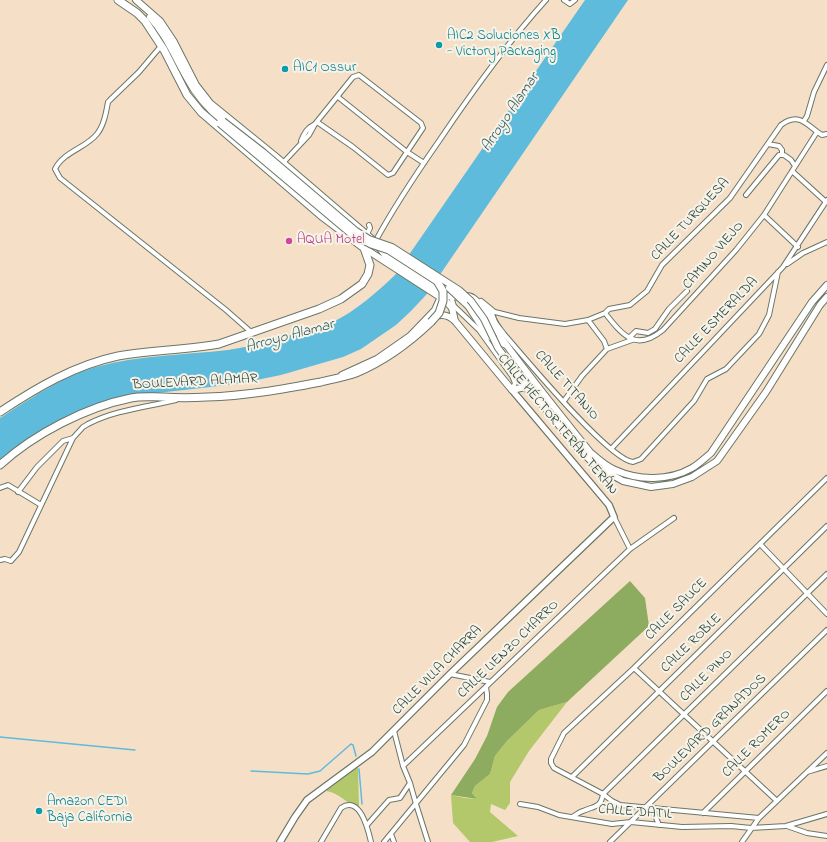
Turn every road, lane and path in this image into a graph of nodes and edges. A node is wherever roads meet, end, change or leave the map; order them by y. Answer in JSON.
{"nodes":[{"id":1,"x":118,"y":0,"type":"edge"},
{"id":2,"x":126,"y":0,"type":"edge"},
{"id":3,"x":131,"y":0,"type":"edge"},
{"id":4,"x":136,"y":0,"type":"edge"},
{"id":5,"x":546,"y":0,"type":"edge"},
{"id":6,"x":564,"y":0,"type":"edge"},
{"id":7,"x":575,"y":0,"type":"edge"},
{"id":8,"x":161,"y":46,"type":"junction"},
{"id":9,"x":827,"y":65,"type":"edge"},
{"id":10,"x":338,"y":97,"type":"junction"},
{"id":11,"x":804,"y":120,"type":"junction"},
{"id":12,"x":222,"y":122,"type":"junction"},
{"id":13,"x":316,"y":123,"type":"junction"},
{"id":14,"x":817,"y":132,"type":"junction"},
{"id":15,"x":827,"y":134,"type":"edge"},
{"id":16,"x":768,"y":144,"type":"junction"},
{"id":17,"x":407,"y":152,"type":"junction"},
{"id":18,"x":782,"y":154,"type":"junction"},
{"id":19,"x":283,"y":162,"type":"junction"},
{"id":20,"x":424,"y":163,"type":"junction"},
{"id":21,"x":795,"y":166,"type":"junction"},
{"id":22,"x":792,"y":171,"type":"junction"},
{"id":23,"x":273,"y":174,"type":"junction"},
{"id":24,"x":746,"y":194,"type":"dead end"},
{"id":25,"x":827,"y":201,"type":"edge"},
{"id":26,"x":764,"y":215,"type":"junction"},
{"id":27,"x":369,"y":225,"type":"dead end"},
{"id":28,"x":379,"y":234,"type":"junction"},
{"id":29,"x":368,"y":235,"type":"junction"},
{"id":30,"x":374,"y":242,"type":"junction"},
{"id":31,"x":827,"y":242,"type":"edge"},
{"id":32,"x":798,"y":247,"type":"junction"},
{"id":33,"x":364,"y":248,"type":"junction"},
{"id":34,"x":394,"y":265,"type":"junction"},
{"id":35,"x":784,"y":267,"type":"junction"},
{"id":36,"x":778,"y":272,"type":"junction"},
{"id":37,"x":437,"y":281,"type":"junction"},
{"id":38,"x":827,"y":285,"type":"edge"},
{"id":39,"x":436,"y":291,"type":"junction"},
{"id":40,"x":687,"y":291,"type":"dead end"},
{"id":41,"x":440,"y":297,"type":"junction"},
{"id":42,"x":451,"y":297,"type":"junction"},
{"id":43,"x":827,"y":297,"type":"edge"},
{"id":44,"x":450,"y":306,"type":"junction"},
{"id":45,"x":483,"y":308,"type":"junction"},
{"id":46,"x":492,"y":311,"type":"junction"},
{"id":47,"x":605,"y":313,"type":"junction"},
{"id":48,"x":429,"y":320,"type":"junction"},
{"id":49,"x":588,"y":320,"type":"junction"},
{"id":50,"x":455,"y":321,"type":"junction"},
{"id":51,"x":251,"y":332,"type":"junction"},
{"id":52,"x":630,"y":339,"type":"junction"},
{"id":53,"x":507,"y":346,"type":"junction"},
{"id":54,"x":607,"y":349,"type":"junction"},
{"id":55,"x":512,"y":390,"type":"junction"},
{"id":56,"x":186,"y":398,"type":"junction"},
{"id":57,"x":564,"y":401,"type":"junction"},
{"id":58,"x":0,"y":412,"type":"edge"},
{"id":59,"x":549,"y":412,"type":"junction"},
{"id":60,"x":73,"y":438,"type":"junction"},
{"id":61,"x":611,"y":448,"type":"junction"},
{"id":62,"x":0,"y":465,"type":"edge"},
{"id":63,"x":827,"y":478,"type":"edge"},
{"id":64,"x":0,"y":488,"type":"edge"},
{"id":65,"x":18,"y":492,"type":"junction"},
{"id":66,"x":41,"y":506,"type":"junction"},
{"id":67,"x":614,"y":517,"type":"junction"},
{"id":68,"x":674,"y":518,"type":"dead end"},
{"id":69,"x":827,"y":526,"type":"edge"},
{"id":70,"x":760,"y":544,"type":"junction"},
{"id":71,"x":630,"y":549,"type":"junction"},
{"id":72,"x":0,"y":560,"type":"edge"},
{"id":73,"x":784,"y":569,"type":"junction"},
{"id":74,"x":827,"y":574,"type":"edge"},
{"id":75,"x":807,"y":593,"type":"junction"},
{"id":76,"x":827,"y":614,"type":"edge"},
{"id":77,"x":827,"y":630,"type":"edge"},
{"id":78,"x":634,"y":668,"type":"junction"},
{"id":79,"x":450,"y":674,"type":"junction"},
{"id":80,"x":490,"y":682,"type":"junction"},
{"id":81,"x":486,"y":687,"type":"junction"},
{"id":82,"x":827,"y":691,"type":"edge"},
{"id":83,"x":659,"y":692,"type":"junction"},
{"id":84,"x":683,"y":715,"type":"junction"},
{"id":85,"x":394,"y":731,"type":"junction"},
{"id":86,"x":713,"y":742,"type":"junction"},
{"id":87,"x":827,"y":752,"type":"edge"},
{"id":88,"x":403,"y":766,"type":"junction"},
{"id":89,"x":827,"y":766,"type":"edge"},
{"id":90,"x":745,"y":772,"type":"junction"},
{"id":91,"x":807,"y":772,"type":"junction"},
{"id":92,"x":572,"y":777,"type":"junction"},
{"id":93,"x":410,"y":783,"type":"junction"},
{"id":94,"x":603,"y":794,"type":"junction"},
{"id":95,"x":777,"y":801,"type":"junction"},
{"id":96,"x":416,"y":804,"type":"junction"},
{"id":97,"x":520,"y":804,"type":"dead end"},
{"id":98,"x":646,"y":808,"type":"junction"},
{"id":99,"x":652,"y":808,"type":"junction"},
{"id":100,"x":703,"y":813,"type":"junction"},
{"id":101,"x":827,"y":814,"type":"edge"},
{"id":102,"x":572,"y":817,"type":"junction"},
{"id":103,"x":759,"y":818,"type":"junction"},
{"id":104,"x":631,"y":822,"type":"junction"},
{"id":105,"x":367,"y":825,"type":"junction"},
{"id":106,"x":659,"y":825,"type":"junction"},
{"id":107,"x":786,"y":826,"type":"junction"},
{"id":108,"x":751,"y":828,"type":"junction"},
{"id":109,"x":391,"y":834,"type":"junction"},
{"id":110,"x":827,"y":836,"type":"edge"},
{"id":111,"x":280,"y":842,"type":"edge"},
{"id":112,"x":321,"y":842,"type":"edge"},
{"id":113,"x":371,"y":842,"type":"edge"},
{"id":114,"x":384,"y":842,"type":"edge"},
{"id":115,"x":394,"y":842,"type":"edge"},
{"id":116,"x":428,"y":842,"type":"edge"},
{"id":117,"x":610,"y":842,"type":"edge"},
{"id":118,"x":742,"y":842,"type":"edge"}],
"edges":[{"from":1,"to":8,"type":"highway"},
{"from":2,"to":12,"type":"highway"},
{"from":3,"to":12,"type":"main road"},
{"from":4,"to":19,"type":"main road"},
{"from":5,"to":20,"type":"street"},
{"from":6,"to":7,"type":"street"},
{"from":8,"to":23,"type":"highway"},
{"from":8,"to":51,"type":"street"},
{"from":9,"to":11,"type":"street"},
{"from":10,"to":13,"type":"street"},
{"from":10,"to":17,"type":"street"},
{"from":10,"to":17,"type":"street"},
{"from":11,"to":14,"type":"street"},
{"from":11,"to":16,"type":"street","name":"CALLE TURQUESA"},
{"from":12,"to":37,"type":"highway","bridge":true},
{"from":12,"to":59,"type":"main road","bridge":true},
{"from":13,"to":17,"type":"street"},
{"from":13,"to":19,"type":"street"},
{"from":14,"to":15,"type":"street"},
{"from":14,"to":21,"type":"street","name":"CAMINO VIEJO"},
{"from":16,"to":18,"type":"street"},
{"from":16,"to":47,"type":"street","name":"CALLE TURQUESA"},
{"from":17,"to":20,"type":"street"},
{"from":18,"to":21,"type":"street"},
{"from":18,"to":24,"type":"street"},
{"from":19,"to":23,"type":"street"},
{"from":19,"to":29,"type":"main road"},
{"from":20,"to":28,"type":"street"},
{"from":21,"to":22,"type":"street","name":"CAMINO VIEJO"},
{"from":22,"to":25,"type":"street"},
{"from":22,"to":26,"type":"street","name":"CAMINO VIEJO"},
{"from":23,"to":33,"type":"highway"},
{"from":25,"to":32,"type":"street","name":"CALLE ESMERALDA"},
{"from":26,"to":32,"type":"street"},
{"from":26,"to":52,"type":"street","name":"CAMINO VIEJO"},
{"from":27,"to":29,"type":"street"},
{"from":28,"to":29,"type":"street"},
{"from":28,"to":30,"type":"street"},
{"from":29,"to":30,"type":"main road"},
{"from":30,"to":34,"type":"main road"},
{"from":31,"to":35,"type":"street"},
{"from":32,"to":35,"type":"street","name":"CALLE ESMERALDA"},
{"from":33,"to":34,"type":"main road"},
{"from":33,"to":51,"type":"highway"},
{"from":34,"to":39,"type":"main road"},
{"from":35,"to":36,"type":"street","name":"CALLE ESMERALDA"},
{"from":36,"to":61,"type":"street","name":"CALLE ESMERALDA"},
{"from":36,"to":61,"type":"street","name":"CALLE TITANIO"},
{"from":37,"to":48,"type":"highway","name":"BOULEVARD ALAMAR","bridge":true},
{"from":37,"to":53,"type":"main road","bridge":true},
{"from":38,"to":53,"type":"main road"},
{"from":39,"to":41,"type":"main road"},
{"from":39,"to":42,"type":"main road"},
{"from":40,"to":52,"type":"street"},
{"from":41,"to":44,"type":"main road"},
{"from":41,"to":48,"type":"main road"},
{"from":42,"to":44,"type":"main road"},
{"from":42,"to":45,"type":"main road"},
{"from":42,"to":46,"type":"main road"},
{"from":42,"to":55,"type":"street"},
{"from":43,"to":59,"type":"main road"},
{"from":44,"to":50,"type":"main road","name":"CALLE HÉCTOR TERÁN TERÁN"},
{"from":45,"to":46,"type":"street","name":"CALLE TURQUESA"},
{"from":45,"to":53,"type":"main road"},
{"from":46,"to":49,"type":"street","name":"CALLE TURQUESA"},
{"from":46,"to":57,"type":"street","name":"CALLE TITANIO"},
{"from":47,"to":49,"type":"street","name":"CALLE TURQUESA"},
{"from":47,"to":52,"type":"street"},
{"from":48,"to":50,"type":"main road"},
{"from":48,"to":56,"type":"highway","name":"BOULEVARD ALAMAR"},
{"from":49,"to":54,"type":"street"},
{"from":50,"to":55,"type":"main road","name":"CALLE HÉCTOR TERÁN TERÁN"},
{"from":51,"to":58,"type":"highway"},
{"from":52,"to":54,"type":"street"},
{"from":54,"to":57,"type":"street"},
{"from":55,"to":59,"type":"main road"},
{"from":55,"to":67,"type":"street","name":"CALLE HÉCTOR TERÁN TERÁN"},
{"from":56,"to":60,"type":"street"},
{"from":56,"to":62,"type":"highway","name":"BOULEVARD ALAMAR"},
{"from":57,"to":61,"type":"street","name":"CALLE TITANIO"},
{"from":60,"to":65,"type":"street"},
{"from":60,"to":66,"type":"street"},
{"from":63,"to":70,"type":"street","name":"CALLE SAUCE"},
{"from":64,"to":65,"type":"street"},
{"from":65,"to":66,"type":"street"},
{"from":66,"to":72,"type":"street"},
{"from":67,"to":71,"type":"street","name":"CALLE HÉCTOR TERÁN TERÁN"},
{"from":67,"to":79,"type":"street","name":"CALLE VILLA CHARRA"},
{"from":68,"to":71,"type":"street","name":"CALLE LIENZO CHARRO"},
{"from":69,"to":73,"type":"street","name":"CALLE ROBLE"},
{"from":70,"to":73,"type":"street"},
{"from":70,"to":78,"type":"street","name":"CALLE SAUCE"},
{"from":71,"to":80,"type":"street","name":"CALLE LIENZO CHARRO"},
{"from":73,"to":75,"type":"street"},
{"from":73,"to":83,"type":"street","name":"CALLE ROBLE"},
{"from":74,"to":75,"type":"street","name":"CALLE PINO"},
{"from":75,"to":76,"type":"street"},
{"from":75,"to":84,"type":"street","name":"CALLE PINO"},
{"from":77,"to":86,"type":"street","name":"BOULEVARD GRANADOS"},
{"from":78,"to":83,"type":"street"},
{"from":78,"to":92,"type":"street","name":"CALLE SAUCE"},
{"from":79,"to":80,"type":"street"},
{"from":79,"to":85,"type":"street","name":"CALLE VILLA CHARRA"},
{"from":80,"to":81,"type":"street","name":"CALLE LIENZO CHARRO"},
{"from":81,"to":88,"type":"street","name":"CALLE LIENZO CHARRO"},
{"from":81,"to":96,"type":"street"},
{"from":82,"to":90,"type":"street","name":"CALLE ROMERO"},
{"from":83,"to":84,"type":"street"},
{"from":83,"to":92,"type":"street","name":"CALLE ROBLE"},
{"from":84,"to":86,"type":"street"},
{"from":84,"to":94,"type":"street","name":"CALLE PINO"},
{"from":85,"to":88,"type":"street"},
{"from":85,"to":111,"type":"street","name":"CALLE VILLA CHARRA"},
{"from":86,"to":90,"type":"street"},
{"from":86,"to":98,"type":"street","name":"BOULEVARD GRANADOS"},
{"from":87,"to":91,"type":"street"},
{"from":88,"to":93,"type":"street"},
{"from":89,"to":91,"type":"street"},
{"from":90,"to":95,"type":"street"},
{"from":90,"to":100,"type":"street","name":"CALLE ROMERO"},
{"from":91,"to":95,"type":"street"},
{"from":92,"to":94,"type":"street"},
{"from":93,"to":96,"type":"street"},
{"from":93,"to":105,"type":"street"},
{"from":94,"to":98,"type":"street"},
{"from":94,"to":102,"type":"street","name":"CALLE PINO"},
{"from":95,"to":103,"type":"street"},
{"from":96,"to":109,"type":"street"},
{"from":96,"to":116,"type":"street"},
{"from":97,"to":102,"type":"street","name":"CALLE DATIL"},
{"from":98,"to":99,"type":"street"},
{"from":98,"to":104,"type":"street","name":"BOULEVARD GRANADOS"},
{"from":99,"to":100,"type":"street"},
{"from":99,"to":106,"type":"street"},
{"from":100,"to":103,"type":"street"},
{"from":101,"to":107,"type":"street"},
{"from":102,"to":104,"type":"street","name":"CALLE DATIL"},
{"from":103,"to":108,"type":"street"},
{"from":104,"to":106,"type":"street","name":"CALLE DATIL"},
{"from":104,"to":117,"type":"street","name":"BOULEVARD GRANADOS"},
{"from":105,"to":112,"type":"street"},
{"from":105,"to":113,"type":"street"},
{"from":106,"to":108,"type":"street","name":"CALLE DATIL"},
{"from":107,"to":108,"type":"street","name":"CALLE DATIL"},
{"from":107,"to":110,"type":"street"},
{"from":108,"to":118,"type":"street"},
{"from":109,"to":114,"type":"street"},
{"from":109,"to":115,"type":"street"}]}
